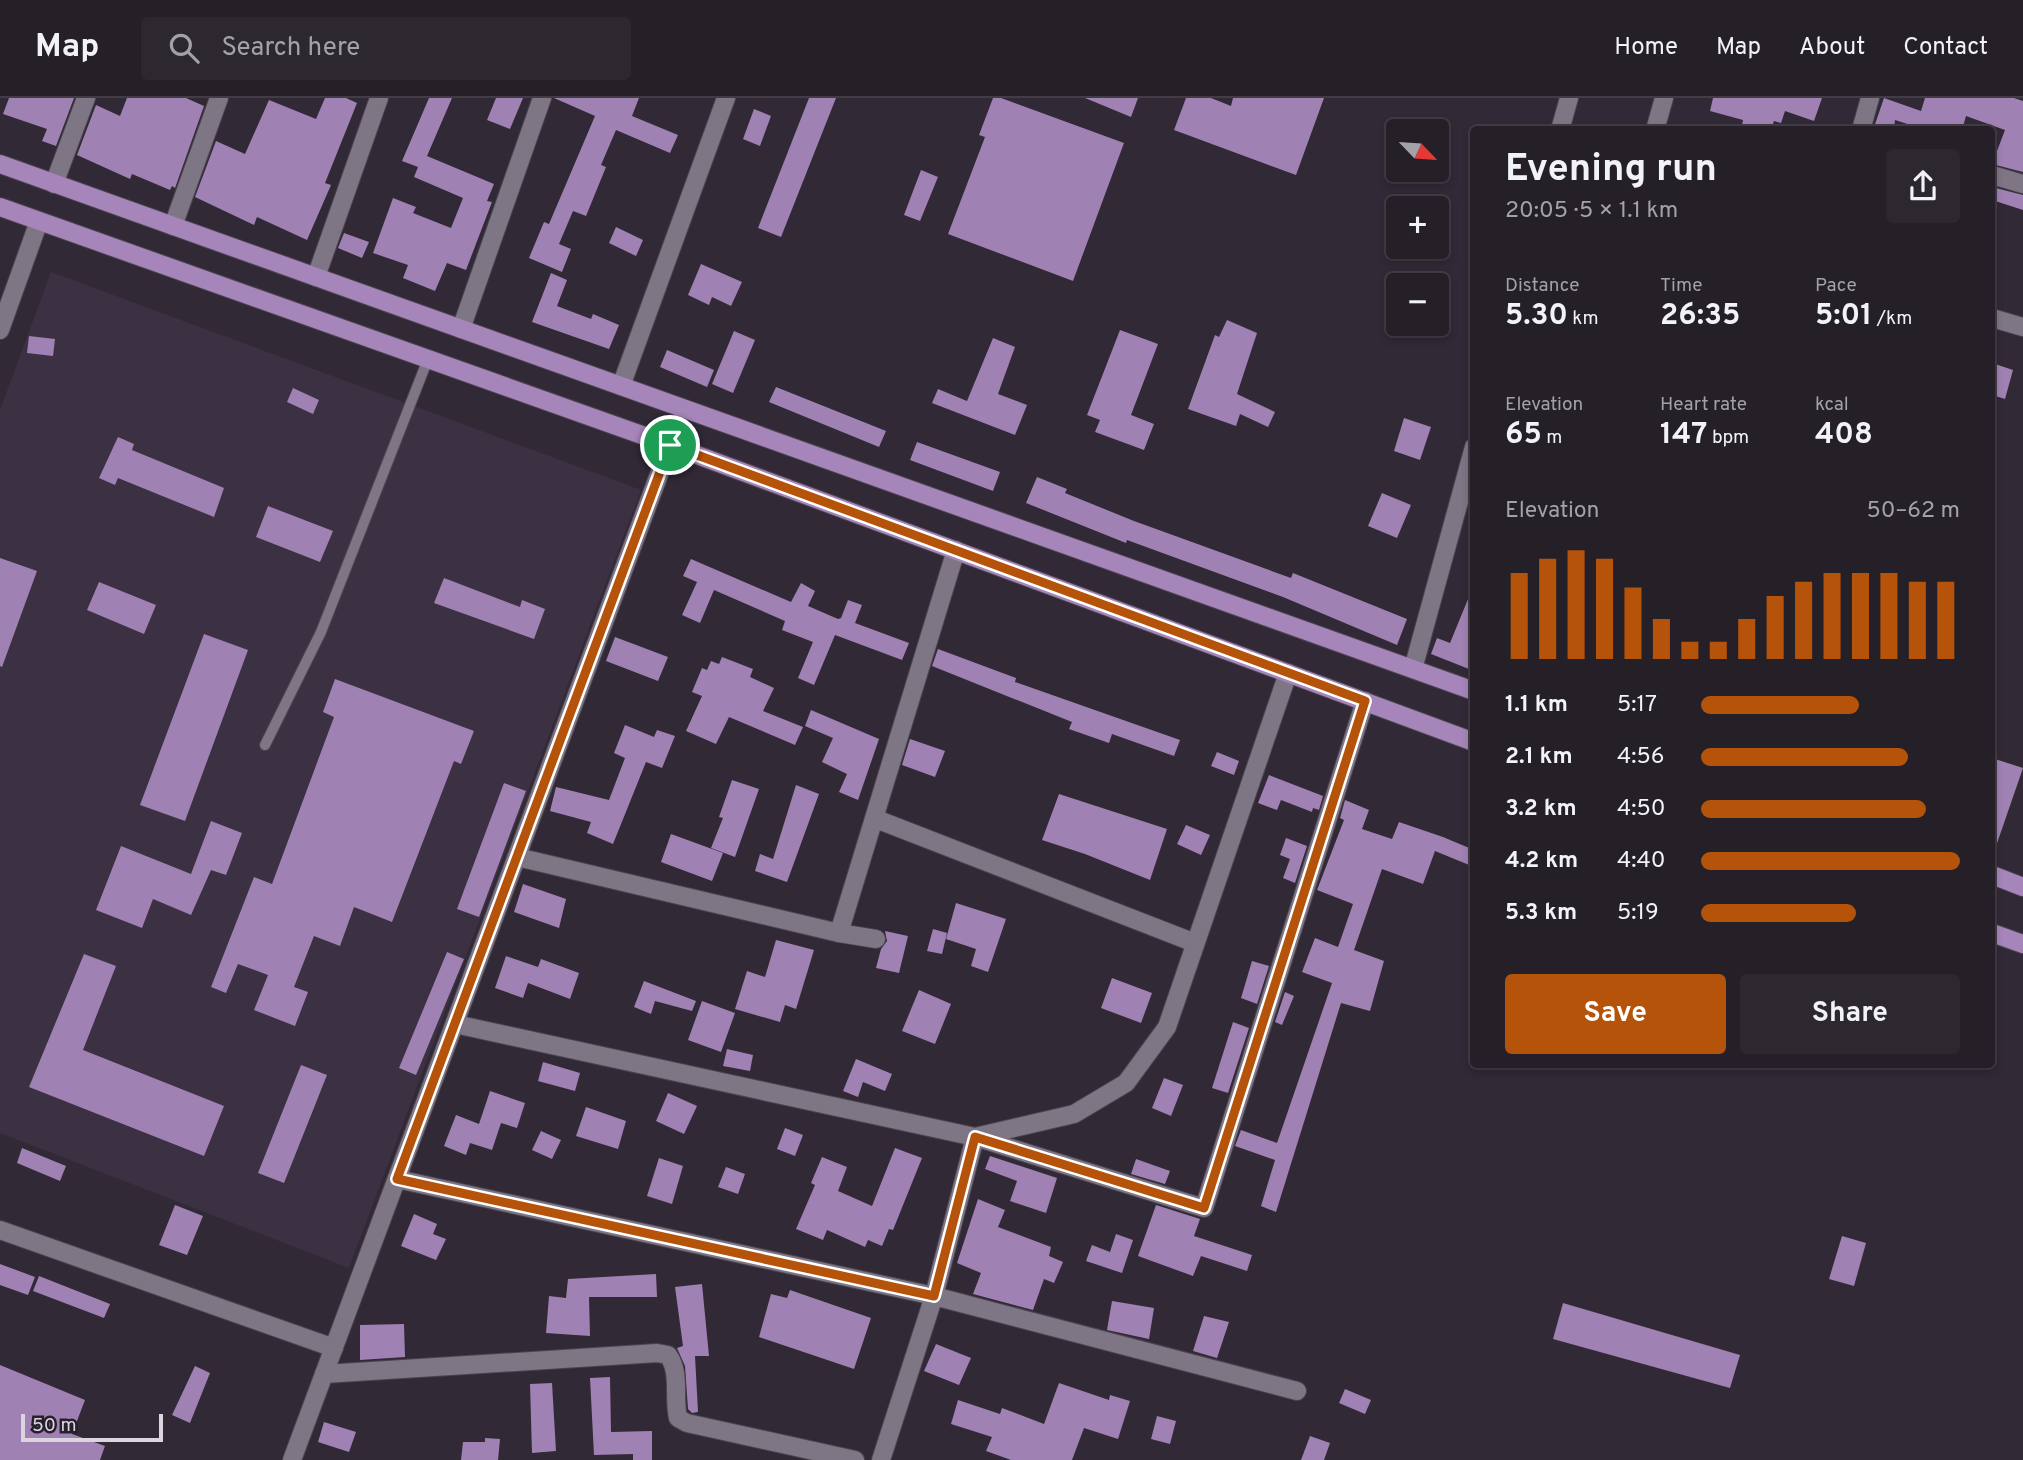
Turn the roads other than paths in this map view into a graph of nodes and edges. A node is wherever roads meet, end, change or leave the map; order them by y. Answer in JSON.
{"nodes":[{"id":1,"x":86,"y":98,"type":"edge"},
{"id":2,"x":219,"y":98,"type":"edge"},
{"id":3,"x":379,"y":98,"type":"edge"},
{"id":4,"x":542,"y":98,"type":"edge"},
{"id":5,"x":726,"y":98,"type":"edge"},
{"id":6,"x":1569,"y":98,"type":"edge"},
{"id":7,"x":1664,"y":98,"type":"edge"},
{"id":8,"x":1870,"y":98,"type":"edge"},
{"id":9,"x":1561,"y":126,"type":"edge"},
{"id":10,"x":1656,"y":126,"type":"edge"},
{"id":11,"x":1862,"y":126,"type":"edge"},
{"id":12,"x":0,"y":164,"type":"edge"},
{"id":13,"x":1995,"y":176,"type":"edge"},
{"id":14,"x":54,"y":184,"type":"junction"},
{"id":15,"x":2023,"y":184,"type":"edge"},
{"id":16,"x":0,"y":206,"type":"edge"},
{"id":17,"x":39,"y":220,"type":"junction"},
{"id":18,"x":173,"y":226,"type":"junction"},
{"id":19,"x":316,"y":277,"type":"junction"},
{"id":20,"x":1995,"y":319,"type":"edge"},
{"id":21,"x":2023,"y":327,"type":"edge"},
{"id":22,"x":461,"y":329,"type":"junction"},
{"id":23,"x":0,"y":330,"type":"edge"},
{"id":24,"x":428,"y":359,"type":"junction"},
{"id":25,"x":621,"y":386,"type":"junction"},
{"id":26,"x":670,"y":445,"type":"junction"},
{"id":27,"x":1470,"y":462,"type":"edge"},
{"id":28,"x":956,"y":550,"type":"junction"},
{"id":29,"x":1413,"y":669,"type":"junction"},
{"id":30,"x":1288,"y":673,"type":"junction"},
{"id":31,"x":1470,"y":690,"type":"edge"},
{"id":32,"x":1365,"y":701,"type":"junction"},
{"id":33,"x":1470,"y":740,"type":"edge"},
{"id":34,"x":265,"y":745,"type":"dead end"},
{"id":35,"x":876,"y":819,"type":"junction"},
{"id":36,"x":517,"y":857,"type":"junction"},
{"id":37,"x":1995,"y":876,"type":"edge"},
{"id":38,"x":2023,"y":887,"type":"edge"},
{"id":39,"x":839,"y":933,"type":"junction"},
{"id":40,"x":1995,"y":934,"type":"edge"},
{"id":41,"x":876,"y":939,"type":"dead end"},
{"id":42,"x":1195,"y":943,"type":"junction"},
{"id":43,"x":2023,"y":944,"type":"edge"},
{"id":44,"x":455,"y":1024,"type":"junction"},
{"id":45,"x":975,"y":1137,"type":"junction"},
{"id":46,"x":397,"y":1179,"type":"junction"},
{"id":47,"x":0,"y":1230,"type":"edge"},
{"id":48,"x":934,"y":1296,"type":"junction"},
{"id":49,"x":334,"y":1348,"type":"junction"},
{"id":50,"x":324,"y":1374,"type":"junction"},
{"id":51,"x":1297,"y":1391,"type":"dead end"},
{"id":52,"x":292,"y":1460,"type":"edge"},
{"id":53,"x":855,"y":1460,"type":"edge"},
{"id":54,"x":881,"y":1460,"type":"edge"}],
"edges":[{"from":1,"to":14,"type":"street"},
{"from":2,"to":18,"type":"street"},
{"from":3,"to":19,"type":"street"},
{"from":4,"to":22,"type":"street"},
{"from":5,"to":25,"type":"street"},
{"from":6,"to":9,"type":"street"},
{"from":7,"to":10,"type":"street"},
{"from":8,"to":11,"type":"street"},
{"from":12,"to":14,"type":"main road"},
{"from":13,"to":15,"type":"street"},
{"from":14,"to":18,"type":"main road"},
{"from":16,"to":17,"type":"main road"},
{"from":17,"to":23,"type":"street"},
{"from":17,"to":24,"type":"main road"},
{"from":18,"to":19,"type":"main road"},
{"from":19,"to":22,"type":"main road"},
{"from":20,"to":21,"type":"street"},
{"from":22,"to":25,"type":"main road"},
{"from":24,"to":26,"type":"main road"},
{"from":24,"to":34,"type":"lane"},
{"from":25,"to":29,"type":"main road"},
{"from":26,"to":28,"type":"main road"},
{"from":26,"to":36,"type":"street"},
{"from":27,"to":29,"type":"street"},
{"from":28,"to":30,"type":"main road"},
{"from":28,"to":35,"type":"street"},
{"from":29,"to":31,"type":"main road"},
{"from":30,"to":32,"type":"main road"},
{"from":30,"to":42,"type":"street"},
{"from":32,"to":33,"type":"main road"},
{"from":32,"to":45,"type":"street"},
{"from":35,"to":39,"type":"street"},
{"from":35,"to":42,"type":"street"},
{"from":36,"to":39,"type":"street"},
{"from":36,"to":44,"type":"street"},
{"from":37,"to":38,"type":"main road"},
{"from":39,"to":41,"type":"street"},
{"from":40,"to":43,"type":"main road"},
{"from":42,"to":45,"type":"street"},
{"from":44,"to":45,"type":"street"},
{"from":44,"to":46,"type":"street"},
{"from":45,"to":48,"type":"street"},
{"from":46,"to":48,"type":"street"},
{"from":46,"to":49,"type":"street"},
{"from":47,"to":49,"type":"street"},
{"from":48,"to":51,"type":"street"},
{"from":48,"to":54,"type":"street"},
{"from":49,"to":50,"type":"street"},
{"from":50,"to":52,"type":"street"},
{"from":50,"to":53,"type":"street"}]}
